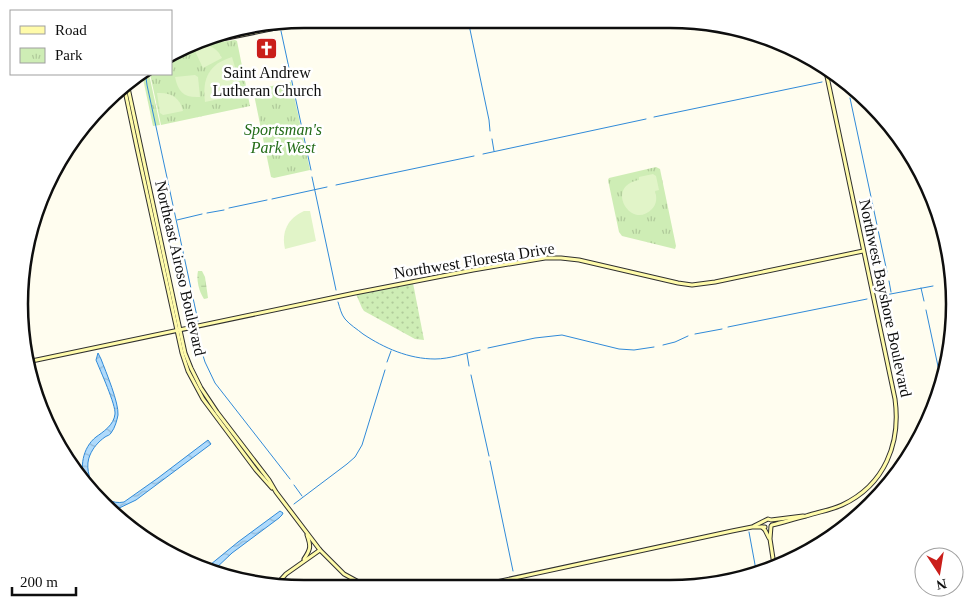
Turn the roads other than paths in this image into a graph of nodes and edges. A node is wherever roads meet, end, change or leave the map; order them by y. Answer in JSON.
{"nodes":[{"id":1,"x":827,"y":76,"type":"edge"},
{"id":2,"x":128,"y":91,"type":"edge"},
{"id":3,"x":125,"y":93,"type":"edge"},
{"id":4,"x":864,"y":251,"type":"junction"},
{"id":5,"x":178,"y":330,"type":"junction"},
{"id":6,"x":34,"y":360,"type":"edge"},
{"id":7,"x":803,"y":516,"type":"junction"},
{"id":8,"x":771,"y":520,"type":"junction"},
{"id":9,"x":764,"y":522,"type":"junction"},
{"id":10,"x":778,"y":524,"type":"junction"},
{"id":11,"x":772,"y":526,"type":"junction"},
{"id":12,"x":752,"y":527,"type":"junction"},
{"id":13,"x":764,"y":527,"type":"junction"},
{"id":14,"x":306,"y":532,"type":"junction"},
{"id":15,"x":770,"y":538,"type":"junction"},
{"id":16,"x":320,"y":550,"type":"junction"},
{"id":17,"x":773,"y":559,"type":"edge"},
{"id":18,"x":302,"y":562,"type":"junction"},
{"id":19,"x":282,"y":579,"type":"edge"},
{"id":20,"x":355,"y":580,"type":"edge"},
{"id":21,"x":504,"y":580,"type":"edge"}],
"edges":[{"from":1,"to":4,"type":"main road","name":"Northwest Bayshore Boulevard"},
{"from":2,"to":5,"type":"main road","name":"Northeast Airoso Boulevard"},
{"from":3,"to":5,"type":"main road","name":"Northeast Airoso Boulevard"},
{"from":4,"to":5,"type":"main road","name":"Northwest Floresta Drive"},
{"from":4,"to":7,"type":"main road","name":"Northwest Bayshore Boulevard"},
{"from":5,"to":6,"type":"main road","name":"Northwest Floresta Drive"},
{"from":5,"to":14,"type":"main road","name":"Northeast Airoso Boulevard"},
{"from":7,"to":8,"type":"main road","name":"Northwest Bayshore Boulevard"},
{"from":7,"to":10,"type":"main road","name":"Northwest Bayshore Boulevard"},
{"from":8,"to":9,"type":"main road"},
{"from":8,"to":11,"type":"main road"},
{"from":9,"to":12,"type":"main road"},
{"from":9,"to":13,"type":"main road"},
{"from":10,"to":11,"type":"main road","name":"Northwest Bayshore Boulevard"},
{"from":10,"to":15,"type":"main road"},
{"from":11,"to":13,"type":"main road"},
{"from":11,"to":15,"type":"main road"},
{"from":12,"to":13,"type":"main road"},
{"from":12,"to":21,"type":"main road"},
{"from":13,"to":15,"type":"main road"},
{"from":14,"to":16,"type":"main road","name":"Northeast Airoso Boulevard"},
{"from":14,"to":18,"type":"main road"},
{"from":15,"to":17,"type":"main road"},
{"from":16,"to":18,"type":"main road"},
{"from":16,"to":20,"type":"main road","name":"Northeast Airoso Boulevard"},
{"from":18,"to":19,"type":"main road"}]}
